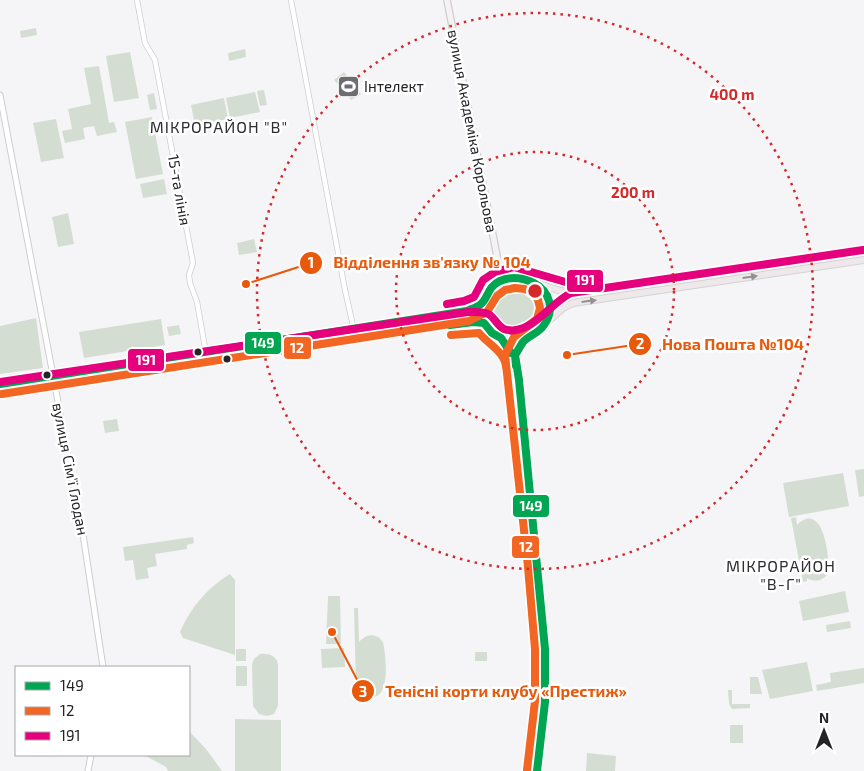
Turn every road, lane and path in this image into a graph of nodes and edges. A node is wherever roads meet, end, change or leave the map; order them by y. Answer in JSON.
{"nodes":[{"id":1,"x":137,"y":0,"type":"edge"},
{"id":2,"x":291,"y":0,"type":"edge"},
{"id":3,"x":447,"y":0,"type":"edge"},
{"id":4,"x":0,"y":95,"type":"edge"},
{"id":5,"x":864,"y":250,"type":"edge"},
{"id":6,"x":864,"y":260,"type":"edge"},
{"id":7,"x":498,"y":261,"type":"junction"},
{"id":8,"x":515,"y":277,"type":"junction"},
{"id":9,"x":539,"y":284,"type":"junction"},
{"id":10,"x":493,"y":285,"type":"junction"},
{"id":11,"x":481,"y":304,"type":"junction"},
{"id":12,"x":547,"y":322,"type":"junction"},
{"id":13,"x":484,"y":323,"type":"junction"},
{"id":14,"x":354,"y":329,"type":"junction"},
{"id":15,"x":501,"y":338,"type":"junction"},
{"id":16,"x":528,"y":338,"type":"junction"},
{"id":17,"x":356,"y":339,"type":"junction"},
{"id":18,"x":206,"y":352,"type":"junction"},
{"id":19,"x":515,"y":355,"type":"junction"},
{"id":20,"x":207,"y":361,"type":"junction"},
{"id":21,"x":52,"y":376,"type":"junction"},
{"id":22,"x":0,"y":384,"type":"edge"},
{"id":23,"x":54,"y":384,"type":"junction"},
{"id":24,"x":0,"y":392,"type":"edge"},
{"id":25,"x":103,"y":666,"type":"edge"},
{"id":26,"x":91,"y":756,"type":"edge"},
{"id":27,"x":88,"y":771,"type":"edge"},
{"id":28,"x":537,"y":771,"type":"edge"}],
"edges":[{"from":1,"to":18,"type":"street","name":"15-та лінія"},
{"from":2,"to":14,"type":"street"},
{"from":3,"to":7,"type":"main road","name":"вулиця Академіка Корольова"},
{"from":4,"to":21,"type":"street","name":"вулиця Сім'ї Глодан"},
{"from":5,"to":9,"type":"main road"},
{"from":12,"to":6,"type":"main road","one_way":true},
{"from":7,"to":8,"type":"main road"},
{"from":7,"to":10,"type":"main road","name":"вулиця Академіка Корольова"},
{"from":8,"to":9,"type":"main road"},
{"from":8,"to":10,"type":"main road"},
{"from":9,"to":12,"type":"main road"},
{"from":10,"to":11,"type":"main road"},
{"from":11,"to":13,"type":"main road"},
{"from":11,"to":14,"type":"main road"},
{"from":12,"to":16,"type":"main road"},
{"from":13,"to":15,"type":"main road"},
{"from":13,"to":17,"type":"main road"},
{"from":14,"to":17,"type":"street"},
{"from":14,"to":18,"type":"main road"},
{"from":15,"to":16,"type":"main road"},
{"from":15,"to":19,"type":"main road"},
{"from":16,"to":19,"type":"main road"},
{"from":17,"to":20,"type":"main road"},
{"from":18,"to":20,"type":"main road"},
{"from":18,"to":21,"type":"main road"},
{"from":19,"to":28,"type":"main road"},
{"from":20,"to":23,"type":"main road"},
{"from":21,"to":22,"type":"main road"},
{"from":21,"to":23,"type":"street","name":"вулиця Сім'ї Глодан"},
{"from":23,"to":24,"type":"main road"},
{"from":23,"to":25,"type":"street","name":"вулиця Сім'ї Глодан"},
{"from":26,"to":27,"type":"street"}]}
